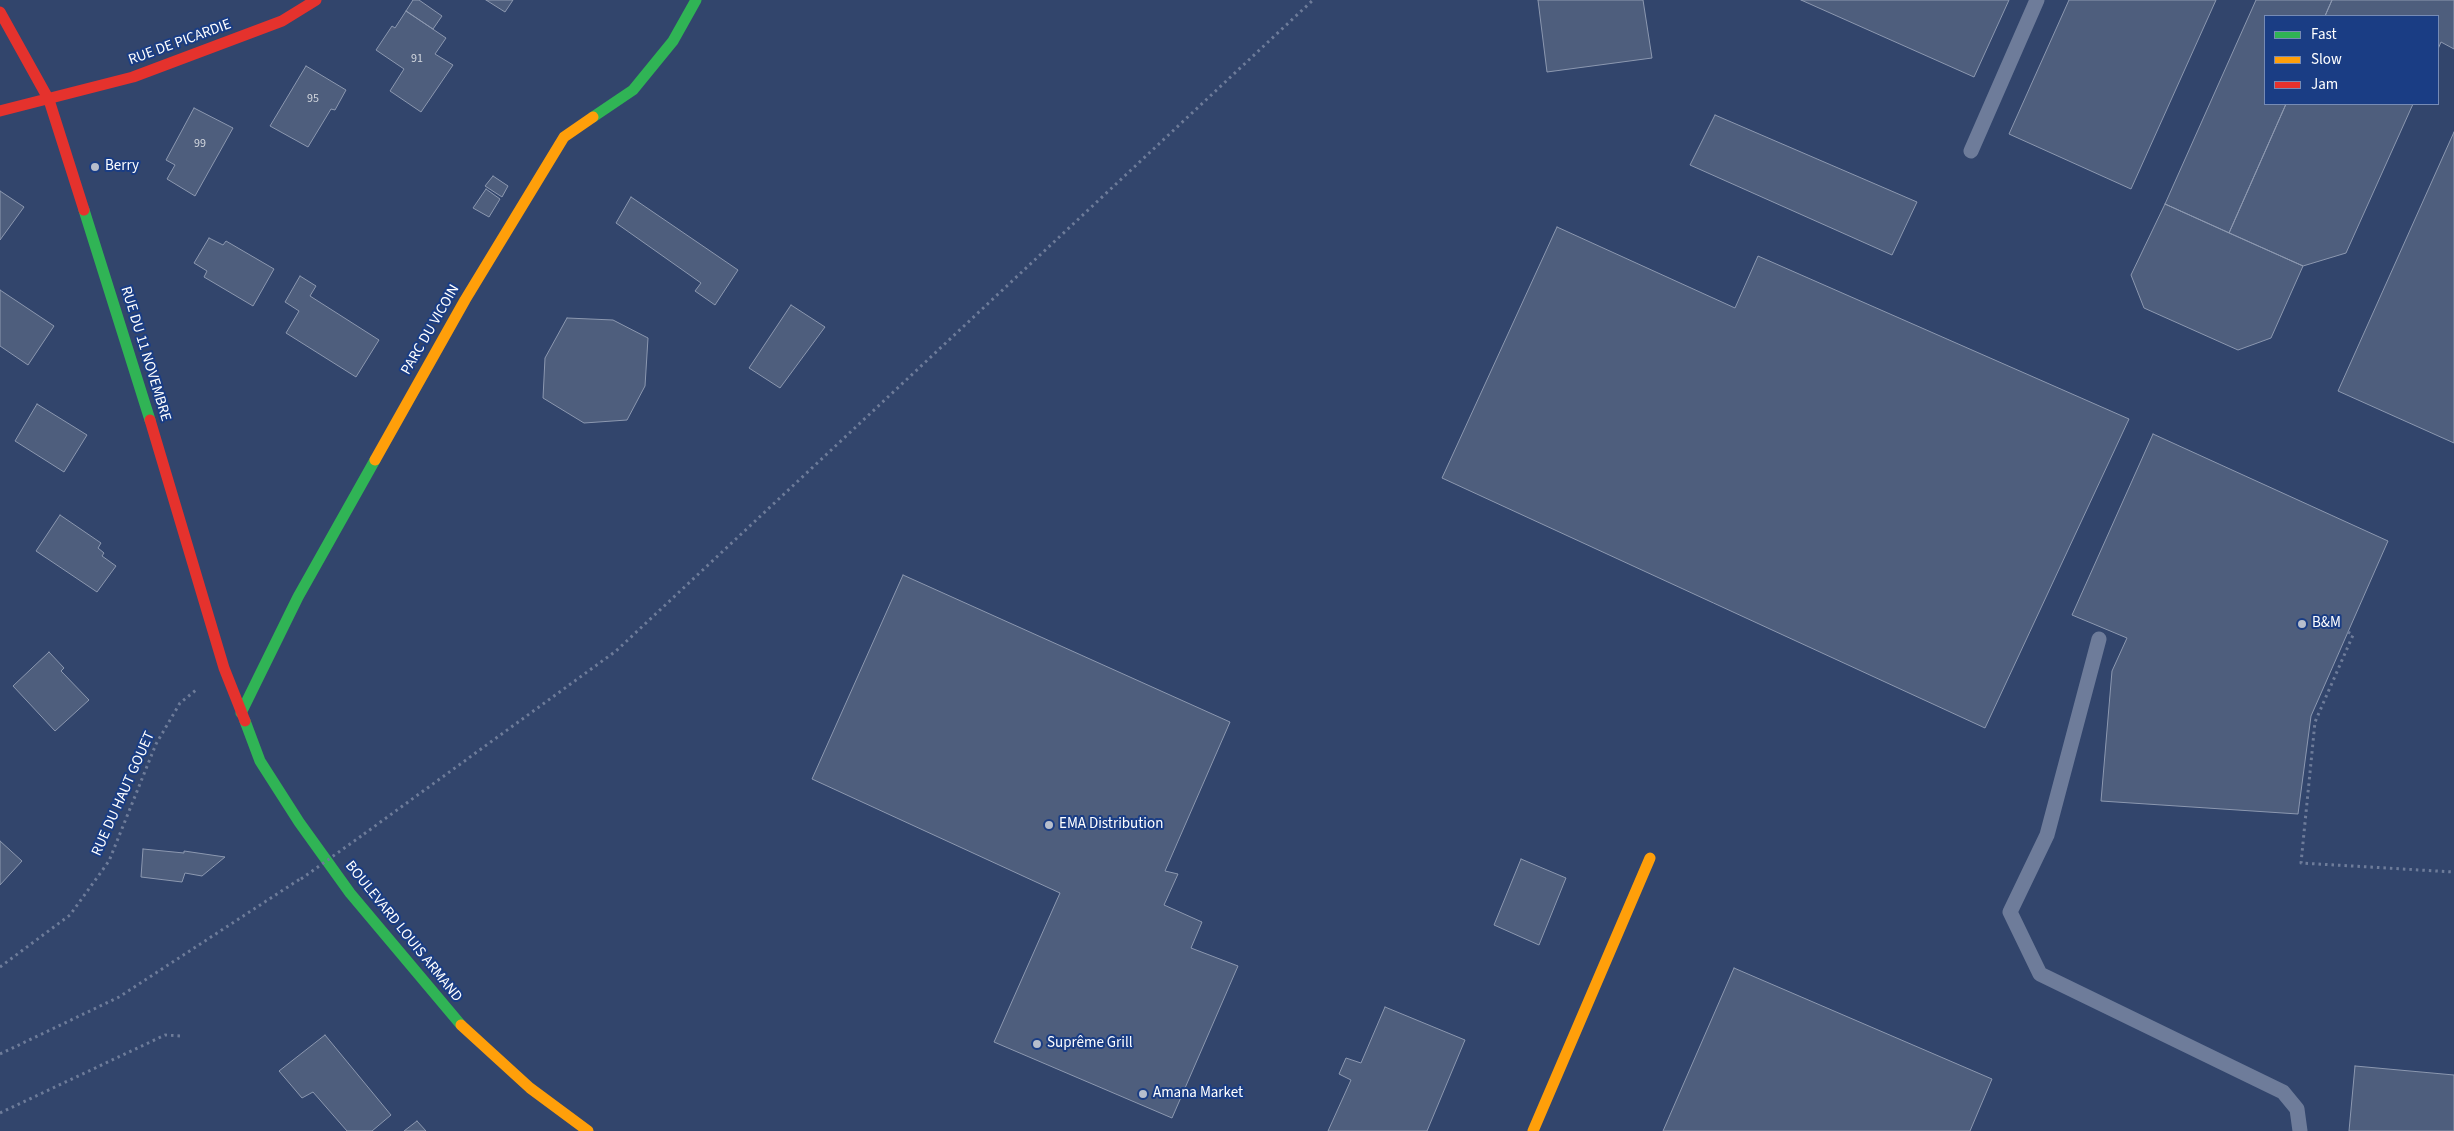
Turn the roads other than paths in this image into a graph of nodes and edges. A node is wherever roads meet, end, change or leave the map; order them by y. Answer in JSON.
{"nodes":[{"id":1,"x":316,"y":0,"type":"edge"},
{"id":2,"x":696,"y":0,"type":"edge"},
{"id":3,"x":2037,"y":0,"type":"edge"},
{"id":4,"x":0,"y":12,"type":"edge"},
{"id":5,"x":50,"y":100,"type":"junction"},
{"id":6,"x":0,"y":111,"type":"edge"},
{"id":7,"x":1971,"y":151,"type":"dead end"},
{"id":8,"x":2099,"y":640,"type":"dead end"},
{"id":9,"x":240,"y":713,"type":"junction"},
{"id":10,"x":1650,"y":858,"type":"dead end"},
{"id":11,"x":588,"y":1131,"type":"edge"},
{"id":12,"x":1533,"y":1131,"type":"edge"},
{"id":13,"x":2300,"y":1131,"type":"edge"}],
"edges":[{"from":1,"to":5,"type":"street","name":"RUE DE PICARDIE"},
{"from":2,"to":9,"type":"street","name":"PARC DU VICOIN"},
{"from":3,"to":7,"type":"lane"},
{"from":4,"to":5,"type":"street","name":"RUE DU 11 NOVEMBRE"},
{"from":5,"to":6,"type":"street","name":"RUE DE PICARDIE"},
{"from":5,"to":9,"type":"street","name":"RUE DU 11 NOVEMBRE"},
{"from":8,"to":13,"type":"lane"},
{"from":9,"to":11,"type":"street","name":"BOULEVARD LOUIS ARMAND"},
{"from":10,"to":12,"type":"street"}]}
